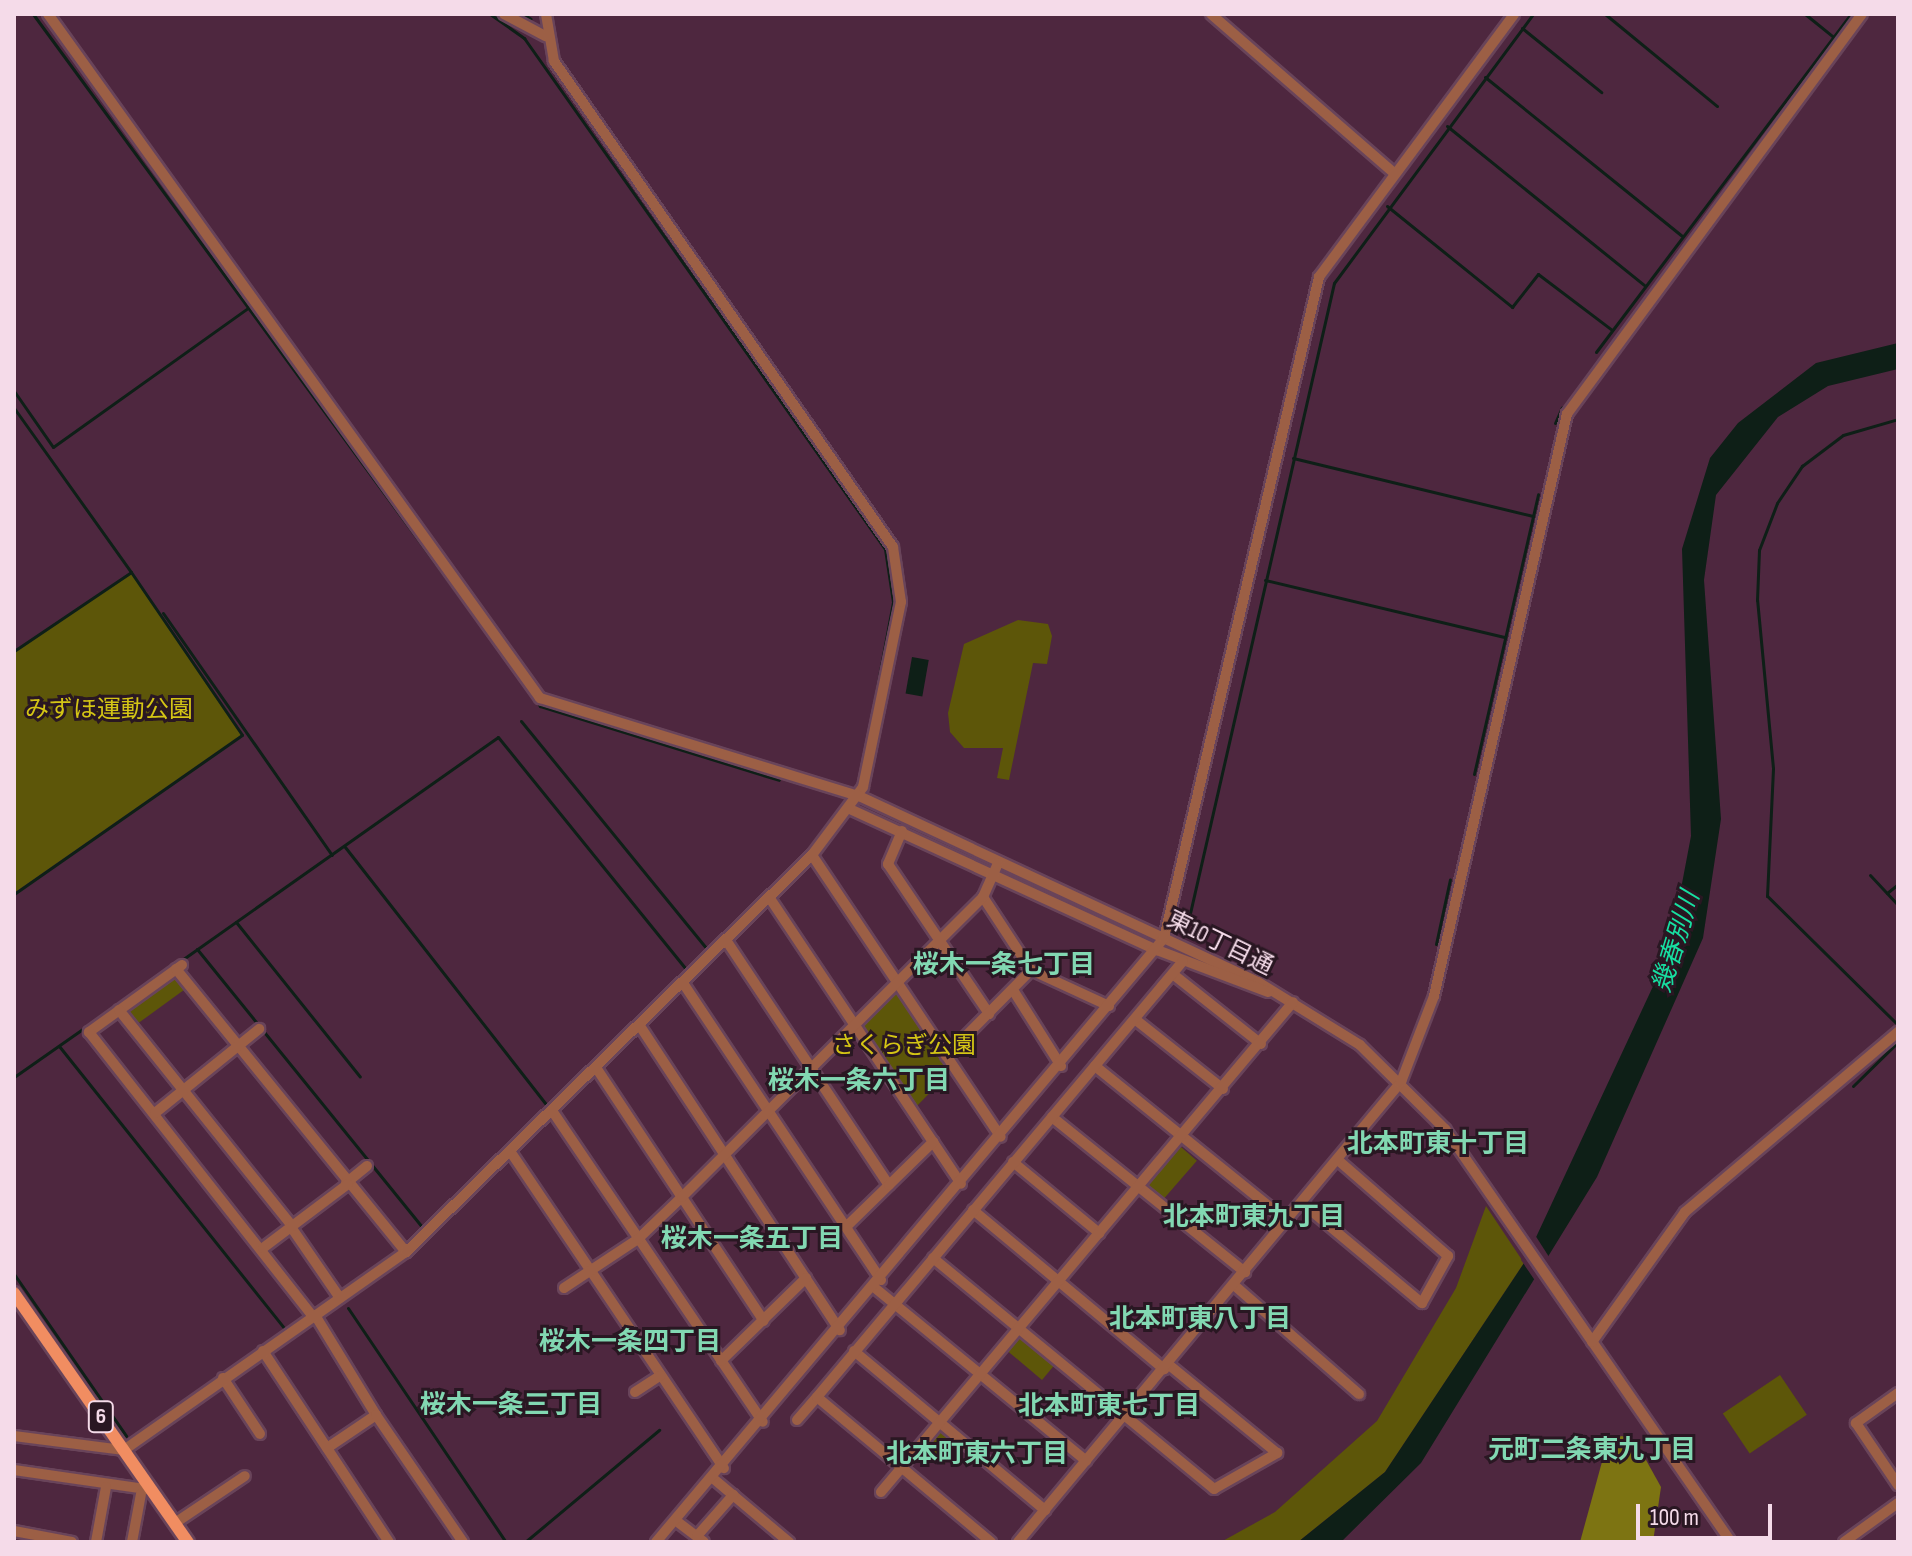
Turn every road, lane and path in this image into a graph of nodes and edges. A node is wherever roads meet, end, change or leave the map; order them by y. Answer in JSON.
{"nodes":[{"id":1,"x":48,"y":14,"type":"edge"},
{"id":2,"x":504,"y":14,"type":"edge"},
{"id":3,"x":546,"y":14,"type":"edge"},
{"id":4,"x":1211,"y":14,"type":"edge"},
{"id":5,"x":1514,"y":14,"type":"edge"},
{"id":6,"x":1862,"y":14,"type":"edge"},
{"id":7,"x":545,"y":36,"type":"junction"},
{"id":8,"x":1394,"y":173,"type":"junction"},
{"id":9,"x":859,"y":796,"type":"junction"},
{"id":10,"x":852,"y":810,"type":"junction"},
{"id":11,"x":902,"y":831,"type":"junction"},
{"id":12,"x":812,"y":855,"type":"junction"},
{"id":13,"x":998,"y":863,"type":"junction"},
{"id":14,"x":993,"y":873,"type":"junction"},
{"id":15,"x":769,"y":897,"type":"junction"},
{"id":16,"x":983,"y":897,"type":"junction"},
{"id":17,"x":941,"y":937,"type":"junction"},
{"id":18,"x":1164,"y":938,"type":"junction"},
{"id":19,"x":726,"y":940,"type":"junction"},
{"id":20,"x":1157,"y":950,"type":"junction"},
{"id":21,"x":1183,"y":961,"type":"junction"},
{"id":22,"x":1031,"y":970,"type":"junction"},
{"id":23,"x":1174,"y":975,"type":"junction"},
{"id":24,"x":896,"y":981,"type":"junction"},
{"id":25,"x":683,"y":983,"type":"junction"},
{"id":26,"x":1013,"y":990,"type":"junction"},
{"id":27,"x":1282,"y":996,"type":"junction"},
{"id":28,"x":1293,"y":1002,"type":"junction"},
{"id":29,"x":1109,"y":1006,"type":"junction"},
{"id":30,"x":119,"y":1010,"type":"junction"},
{"id":31,"x":989,"y":1014,"type":"junction"},
{"id":32,"x":1136,"y":1020,"type":"junction"},
{"id":33,"x":854,"y":1024,"type":"junction"},
{"id":34,"x":640,"y":1026,"type":"junction"},
{"id":35,"x":259,"y":1029,"type":"dead end"},
{"id":36,"x":1898,"y":1032,"type":"edge"},
{"id":37,"x":1261,"y":1044,"type":"junction"},
{"id":38,"x":238,"y":1046,"type":"junction"},
{"id":39,"x":946,"y":1056,"type":"junction"},
{"id":40,"x":1061,"y":1066,"type":"junction"},
{"id":41,"x":1095,"y":1066,"type":"junction"},
{"id":42,"x":811,"y":1068,"type":"junction"},
{"id":43,"x":597,"y":1069,"type":"junction"},
{"id":44,"x":1401,"y":1082,"type":"junction"},
{"id":45,"x":1223,"y":1089,"type":"junction"},
{"id":46,"x":183,"y":1090,"type":"junction"},
{"id":47,"x":768,"y":1110,"type":"junction"},
{"id":48,"x":553,"y":1112,"type":"junction"},
{"id":49,"x":155,"y":1113,"type":"junction"},
{"id":50,"x":1052,"y":1117,"type":"junction"},
{"id":51,"x":1182,"y":1136,"type":"junction"},
{"id":52,"x":1001,"y":1137,"type":"junction"},
{"id":53,"x":933,"y":1142,"type":"junction"},
{"id":54,"x":725,"y":1152,"type":"junction"},
{"id":55,"x":512,"y":1154,"type":"junction"},
{"id":56,"x":1339,"y":1161,"type":"junction"},
{"id":57,"x":1013,"y":1162,"type":"junction"},
{"id":58,"x":367,"y":1166,"type":"dead end"},
{"id":59,"x":347,"y":1184,"type":"junction"},
{"id":60,"x":961,"y":1184,"type":"junction"},
{"id":61,"x":889,"y":1185,"type":"junction"},
{"id":62,"x":1138,"y":1187,"type":"junction"},
{"id":63,"x":682,"y":1197,"type":"junction"},
{"id":64,"x":1303,"y":1204,"type":"junction"},
{"id":65,"x":973,"y":1210,"type":"junction"},
{"id":66,"x":1288,"y":1222,"type":"junction"},
{"id":67,"x":292,"y":1226,"type":"junction"},
{"id":68,"x":846,"y":1227,"type":"junction"},
{"id":69,"x":1099,"y":1233,"type":"junction"},
{"id":70,"x":638,"y":1239,"type":"junction"},
{"id":71,"x":263,"y":1248,"type":"junction"},
{"id":72,"x":406,"y":1252,"type":"junction"},
{"id":73,"x":933,"y":1258,"type":"junction"},
{"id":74,"x":589,"y":1272,"type":"junction"},
{"id":75,"x":1245,"y":1272,"type":"junction"},
{"id":76,"x":806,"y":1278,"type":"junction"},
{"id":77,"x":1058,"y":1281,"type":"junction"},
{"id":78,"x":878,"y":1284,"type":"junction"},
{"id":79,"x":1234,"y":1285,"type":"junction"},
{"id":80,"x":564,"y":1288,"type":"dead end"},
{"id":81,"x":14,"y":1293,"type":"edge"},
{"id":82,"x":340,"y":1298,"type":"junction"},
{"id":83,"x":894,"y":1303,"type":"junction"},
{"id":84,"x":314,"y":1316,"type":"junction"},
{"id":85,"x":764,"y":1321,"type":"junction"},
{"id":86,"x":1019,"y":1327,"type":"junction"},
{"id":87,"x":840,"y":1330,"type":"junction"},
{"id":88,"x":1592,"y":1342,"type":"junction"},
{"id":89,"x":263,"y":1351,"type":"junction"},
{"id":90,"x":854,"y":1351,"type":"junction"},
{"id":91,"x":721,"y":1361,"type":"junction"},
{"id":92,"x":1166,"y":1366,"type":"junction"},
{"id":93,"x":978,"y":1374,"type":"junction"},
{"id":94,"x":660,"y":1376,"type":"junction"},
{"id":95,"x":223,"y":1378,"type":"junction"},
{"id":96,"x":635,"y":1392,"type":"dead end"},
{"id":97,"x":1898,"y":1393,"type":"edge"},
{"id":98,"x":1359,"y":1394,"type":"dead end"},
{"id":99,"x":817,"y":1397,"type":"junction"},
{"id":100,"x":1126,"y":1414,"type":"junction"},
{"id":101,"x":376,"y":1415,"type":"junction"},
{"id":102,"x":797,"y":1420,"type":"dead end"},
{"id":103,"x":763,"y":1422,"type":"junction"},
{"id":104,"x":940,"y":1422,"type":"junction"},
{"id":105,"x":260,"y":1434,"type":"dead end"},
{"id":106,"x":14,"y":1436,"type":"edge"},
{"id":107,"x":327,"y":1448,"type":"junction"},
{"id":108,"x":124,"y":1450,"type":"junction"},
{"id":109,"x":1086,"y":1461,"type":"junction"},
{"id":110,"x":724,"y":1468,"type":"junction"},
{"id":111,"x":901,"y":1468,"type":"junction"},
{"id":112,"x":14,"y":1470,"type":"edge"},
{"id":113,"x":245,"y":1476,"type":"dead end"},
{"id":114,"x":715,"y":1480,"type":"junction"},
{"id":115,"x":1898,"y":1485,"type":"edge"},
{"id":116,"x":106,"y":1487,"type":"junction"},
{"id":117,"x":146,"y":1492,"type":"junction"},
{"id":118,"x":881,"y":1492,"type":"dead end"},
{"id":119,"x":733,"y":1495,"type":"junction"},
{"id":120,"x":1898,"y":1504,"type":"edge"},
{"id":121,"x":1045,"y":1510,"type":"junction"},
{"id":122,"x":175,"y":1523,"type":"junction"},
{"id":123,"x":679,"y":1523,"type":"junction"},
{"id":124,"x":14,"y":1531,"type":"edge"},
{"id":125,"x":38,"y":1539,"type":"edge"},
{"id":126,"x":701,"y":1539,"type":"edge"},
{"id":127,"x":459,"y":1541,"type":"edge"},
{"id":128,"x":72,"y":1542,"type":"edge"},
{"id":129,"x":96,"y":1542,"type":"edge"},
{"id":130,"x":132,"y":1542,"type":"edge"},
{"id":131,"x":188,"y":1542,"type":"edge"},
{"id":132,"x":389,"y":1542,"type":"edge"},
{"id":133,"x":656,"y":1542,"type":"edge"},
{"id":134,"x":789,"y":1542,"type":"edge"},
{"id":135,"x":991,"y":1542,"type":"edge"},
{"id":136,"x":1018,"y":1542,"type":"edge"},
{"id":137,"x":1731,"y":1542,"type":"edge"},
{"id":138,"x":1844,"y":1542,"type":"edge"}],
"edges":[{"from":1,"to":9,"type":"street","name":"東10丁目通"},
{"from":2,"to":7,"type":"street"},
{"from":3,"to":7,"type":"street"},
{"from":4,"to":8,"type":"street"},
{"from":5,"to":8,"type":"street"},
{"from":6,"to":44,"type":"street"},
{"from":7,"to":9,"type":"street"},
{"from":8,"to":18,"type":"street"},
{"from":9,"to":10,"type":"street"},
{"from":9,"to":13,"type":"street","name":"東10丁目通"},
{"from":10,"to":11,"type":"street"},
{"from":10,"to":12,"type":"street"},
{"from":11,"to":14,"type":"street"},
{"from":11,"to":17,"type":"street"},
{"from":12,"to":15,"type":"street"},
{"from":12,"to":24,"type":"street"},
{"from":13,"to":14,"type":"street"},
{"from":13,"to":18,"type":"street","name":"東10丁目通"},
{"from":14,"to":16,"type":"street"},
{"from":14,"to":20,"type":"street"},
{"from":15,"to":19,"type":"street"},
{"from":15,"to":33,"type":"street"},
{"from":16,"to":17,"type":"street"},
{"from":16,"to":22,"type":"street"},
{"from":17,"to":24,"type":"street"},
{"from":17,"to":31,"type":"street"},
{"from":18,"to":20,"type":"street"},
{"from":18,"to":27,"type":"street","name":"東10丁目通"},
{"from":19,"to":25,"type":"street"},
{"from":19,"to":42,"type":"street"},
{"from":20,"to":21,"type":"street"},
{"from":20,"to":29,"type":"street"},
{"from":21,"to":23,"type":"street"},
{"from":21,"to":27,"type":"street"},
{"from":22,"to":26,"type":"street"},
{"from":22,"to":29,"type":"street"},
{"from":23,"to":32,"type":"street"},
{"from":23,"to":37,"type":"street"},
{"from":24,"to":33,"type":"street"},
{"from":24,"to":39,"type":"street"},
{"from":25,"to":34,"type":"street"},
{"from":25,"to":47,"type":"street"},
{"from":26,"to":31,"type":"street"},
{"from":26,"to":40,"type":"street"},
{"from":27,"to":28,"type":"street","name":"東10丁目通"},
{"from":28,"to":37,"type":"street"},
{"from":28,"to":44,"type":"street","name":"東10丁目通"},
{"from":29,"to":40,"type":"street"},
{"from":30,"to":38,"type":"street"},
{"from":30,"to":46,"type":"street"},
{"from":30,"to":49,"type":"street"},
{"from":31,"to":39,"type":"street"},
{"from":32,"to":41,"type":"street"},
{"from":32,"to":45,"type":"street"},
{"from":33,"to":42,"type":"street"},
{"from":33,"to":53,"type":"street"},
{"from":34,"to":43,"type":"street"},
{"from":34,"to":54,"type":"street"},
{"from":35,"to":38,"type":"street"},
{"from":36,"to":88,"type":"street"},
{"from":37,"to":45,"type":"street"},
{"from":38,"to":46,"type":"street"},
{"from":38,"to":59,"type":"street"},
{"from":39,"to":52,"type":"street"},
{"from":40,"to":52,"type":"street"},
{"from":41,"to":50,"type":"street"},
{"from":41,"to":51,"type":"street"},
{"from":42,"to":47,"type":"street"},
{"from":42,"to":61,"type":"street"},
{"from":43,"to":48,"type":"street"},
{"from":43,"to":63,"type":"street"},
{"from":44,"to":56,"type":"street"},
{"from":44,"to":88,"type":"street","name":"東10丁目通"},
{"from":45,"to":51,"type":"street"},
{"from":46,"to":49,"type":"street"},
{"from":46,"to":67,"type":"street"},
{"from":47,"to":54,"type":"street"},
{"from":47,"to":68,"type":"street"},
{"from":48,"to":55,"type":"street"},
{"from":48,"to":70,"type":"street"},
{"from":49,"to":71,"type":"street"},
{"from":50,"to":57,"type":"street"},
{"from":50,"to":62,"type":"street"},
{"from":51,"to":62,"type":"street"},
{"from":51,"to":66,"type":"street"},
{"from":52,"to":60,"type":"street"},
{"from":53,"to":60,"type":"street"},
{"from":53,"to":61,"type":"street"},
{"from":54,"to":63,"type":"street"},
{"from":54,"to":76,"type":"street"},
{"from":55,"to":72,"type":"street"},
{"from":55,"to":74,"type":"street"},
{"from":56,"to":64,"type":"street"},
{"from":56,"to":64,"type":"street"},
{"from":57,"to":65,"type":"street"},
{"from":57,"to":69,"type":"street"},
{"from":58,"to":59,"type":"street"},
{"from":59,"to":67,"type":"street"},
{"from":59,"to":72,"type":"street"},
{"from":60,"to":78,"type":"street"},
{"from":61,"to":68,"type":"street"},
{"from":62,"to":69,"type":"street"},
{"from":62,"to":75,"type":"street"},
{"from":63,"to":70,"type":"street"},
{"from":63,"to":85,"type":"street"},
{"from":64,"to":66,"type":"street"},
{"from":65,"to":73,"type":"street"},
{"from":65,"to":77,"type":"street"},
{"from":66,"to":75,"type":"street"},
{"from":67,"to":71,"type":"street"},
{"from":67,"to":82,"type":"street"},
{"from":68,"to":78,"type":"street"},
{"from":69,"to":77,"type":"street"},
{"from":70,"to":74,"type":"street"},
{"from":70,"to":91,"type":"street"},
{"from":71,"to":84,"type":"street"},
{"from":72,"to":82,"type":"street"},
{"from":73,"to":83,"type":"street"},
{"from":73,"to":86,"type":"street"},
{"from":74,"to":80,"type":"street"},
{"from":74,"to":94,"type":"street"},
{"from":75,"to":79,"type":"street"},
{"from":76,"to":85,"type":"street"},
{"from":76,"to":87,"type":"street"},
{"from":77,"to":86,"type":"street"},
{"from":77,"to":92,"type":"street"},
{"from":78,"to":83,"type":"street"},
{"from":78,"to":87,"type":"street"},
{"from":79,"to":92,"type":"street"},
{"from":79,"to":98,"type":"street"},
{"from":81,"to":108,"type":"main road","number":"6"},
{"from":82,"to":84,"type":"street"},
{"from":83,"to":90,"type":"street"},
{"from":83,"to":93,"type":"street"},
{"from":84,"to":89,"type":"street"},
{"from":84,"to":101,"type":"street"},
{"from":85,"to":91,"type":"street"},
{"from":86,"to":93,"type":"street"},
{"from":86,"to":100,"type":"street"},
{"from":87,"to":103,"type":"street"},
{"from":88,"to":137,"type":"street"},
{"from":89,"to":95,"type":"street"},
{"from":89,"to":107,"type":"street"},
{"from":90,"to":99,"type":"street"},
{"from":90,"to":104,"type":"street"},
{"from":91,"to":103,"type":"street"},
{"from":92,"to":100,"type":"street"},
{"from":92,"to":100,"type":"street"},
{"from":93,"to":104,"type":"street"},
{"from":93,"to":109,"type":"street"},
{"from":94,"to":96,"type":"street"},
{"from":94,"to":110,"type":"street"},
{"from":95,"to":105,"type":"street"},
{"from":95,"to":108,"type":"street"},
{"from":97,"to":115,"type":"street"},
{"from":99,"to":102,"type":"street"},
{"from":99,"to":111,"type":"street"},
{"from":100,"to":109,"type":"street"},
{"from":101,"to":107,"type":"street"},
{"from":101,"to":127,"type":"street"},
{"from":103,"to":110,"type":"street"},
{"from":104,"to":111,"type":"street"},
{"from":104,"to":121,"type":"street"},
{"from":106,"to":108,"type":"street"},
{"from":107,"to":132,"type":"street"},
{"from":108,"to":117,"type":"main road","number":"6"},
{"from":109,"to":121,"type":"street"},
{"from":110,"to":114,"type":"street"},
{"from":111,"to":118,"type":"street"},
{"from":111,"to":135,"type":"street"},
{"from":112,"to":116,"type":"street"},
{"from":113,"to":122,"type":"street"},
{"from":114,"to":119,"type":"street"},
{"from":114,"to":123,"type":"street"},
{"from":116,"to":117,"type":"street"},
{"from":116,"to":129,"type":"street"},
{"from":117,"to":122,"type":"main road","number":"6"},
{"from":117,"to":130,"type":"street"},
{"from":119,"to":126,"type":"street"},
{"from":119,"to":134,"type":"street"},
{"from":120,"to":138,"type":"street"},
{"from":121,"to":136,"type":"street"},
{"from":122,"to":131,"type":"main road","number":"6"},
{"from":123,"to":126,"type":"street"},
{"from":123,"to":133,"type":"street"},
{"from":124,"to":125,"type":"street"},
{"from":125,"to":128,"type":"street"}]}
